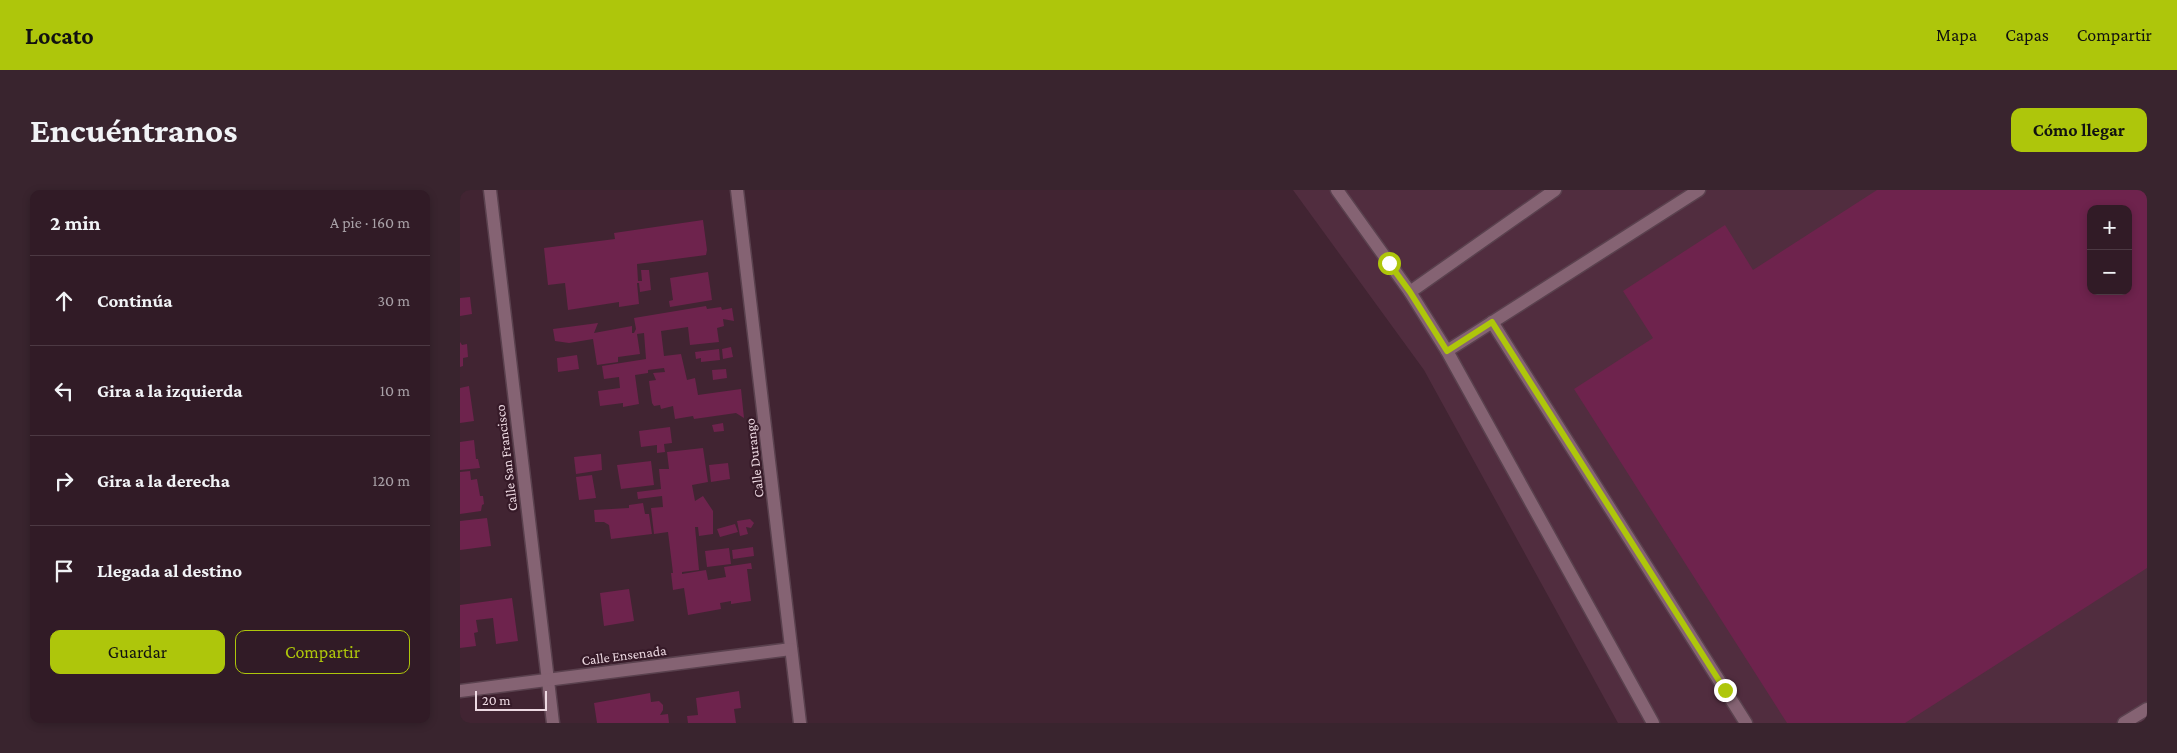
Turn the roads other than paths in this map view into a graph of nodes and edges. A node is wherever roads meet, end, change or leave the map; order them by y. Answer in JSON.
{"nodes":[{"id":1,"x":490,"y":190,"type":"edge"},
{"id":2,"x":737,"y":190,"type":"edge"},
{"id":3,"x":1337,"y":190,"type":"edge"},
{"id":4,"x":1555,"y":190,"type":"edge"},
{"id":5,"x":1699,"y":190,"type":"edge"},
{"id":6,"x":1410,"y":292,"type":"junction"},
{"id":7,"x":1492,"y":322,"type":"junction"},
{"id":8,"x":1447,"y":351,"type":"junction"},
{"id":9,"x":792,"y":649,"type":"junction"},
{"id":10,"x":547,"y":679,"type":"junction"},
{"id":11,"x":460,"y":691,"type":"edge"},
{"id":12,"x":2147,"y":709,"type":"edge"},
{"id":13,"x":553,"y":723,"type":"edge"},
{"id":14,"x":800,"y":723,"type":"edge"},
{"id":15,"x":1653,"y":723,"type":"edge"},
{"id":16,"x":1746,"y":723,"type":"edge"},
{"id":17,"x":2124,"y":723,"type":"edge"}],
"edges":[{"from":1,"to":10,"type":"street","name":"Calle San Francisco"},
{"from":2,"to":9,"type":"street","name":"Calle Durango"},
{"from":3,"to":6,"type":"street"},
{"from":4,"to":6,"type":"street"},
{"from":5,"to":7,"type":"street"},
{"from":6,"to":8,"type":"street"},
{"from":7,"to":8,"type":"street"},
{"from":7,"to":16,"type":"street"},
{"from":8,"to":15,"type":"street"},
{"from":9,"to":10,"type":"street","name":"Calle Ensenada"},
{"from":9,"to":14,"type":"street","name":"Calle Durango"},
{"from":10,"to":11,"type":"street","name":"Calle Ensenada"},
{"from":10,"to":13,"type":"street","name":"Calle San Francisco"},
{"from":12,"to":17,"type":"street"}]}
